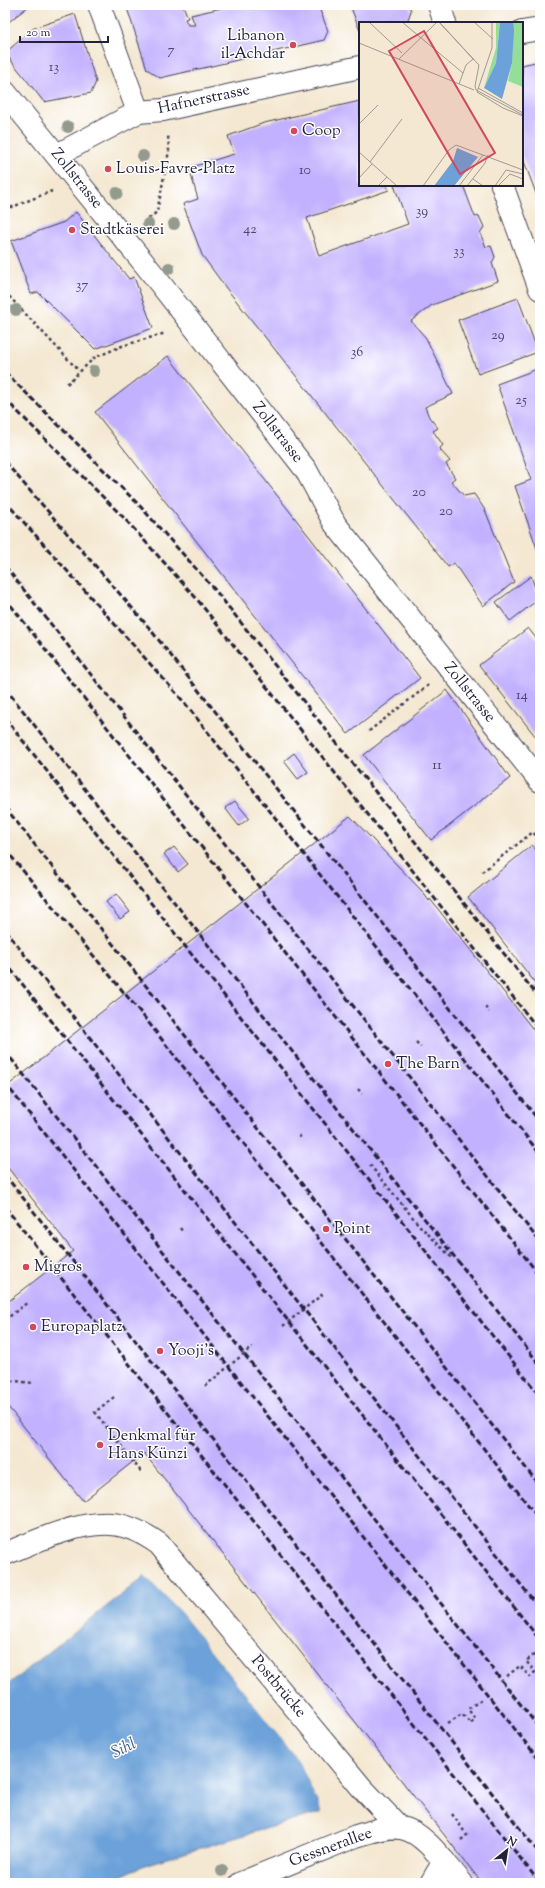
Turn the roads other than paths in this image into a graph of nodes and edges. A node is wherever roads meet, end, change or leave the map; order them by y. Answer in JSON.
{"nodes":[{"id":1,"x":99,"y":5,"type":"edge"},
{"id":2,"x":439,"y":5,"type":"edge"},
{"id":3,"x":445,"y":22,"type":"edge"},
{"id":4,"x":540,"y":29,"type":"edge"},
{"id":5,"x":523,"y":32,"type":"edge"},
{"id":6,"x":359,"y":67,"type":"edge"},
{"id":7,"x":5,"y":92,"type":"edge"},
{"id":8,"x":138,"y":112,"type":"junction"},
{"id":9,"x":57,"y":155,"type":"junction"},
{"id":10,"x":502,"y":186,"type":"edge"},
{"id":11,"x":540,"y":289,"type":"edge"},
{"id":12,"x":540,"y":781,"type":"edge"},
{"id":13,"x":5,"y":1554,"type":"edge"},
{"id":14,"x":400,"y":1828,"type":"junction"},
{"id":15,"x":444,"y":1861,"type":"junction"},
{"id":16,"x":241,"y":1883,"type":"edge"},
{"id":17,"x":431,"y":1883,"type":"edge"},
{"id":18,"x":462,"y":1883,"type":"edge"}],
"edges":[{"from":1,"to":8,"type":"street"},
{"from":2,"to":3,"type":"street"},
{"from":4,"to":5,"type":"street"},
{"from":6,"to":8,"type":"street","name":"Hafnerstrasse"},
{"from":7,"to":9,"type":"street","name":"Zollstrasse"},
{"from":8,"to":9,"type":"street","name":"Hafnerstrasse"},
{"from":9,"to":12,"type":"street","name":"Zollstrasse"},
{"from":10,"to":11,"type":"street"},
{"from":13,"to":14,"type":"street","name":"Postbrücke"},
{"from":14,"to":15,"type":"street"},
{"from":14,"to":16,"type":"street","name":"Gessnerallee"},
{"from":15,"to":17,"type":"street"},
{"from":15,"to":18,"type":"street"}]}
